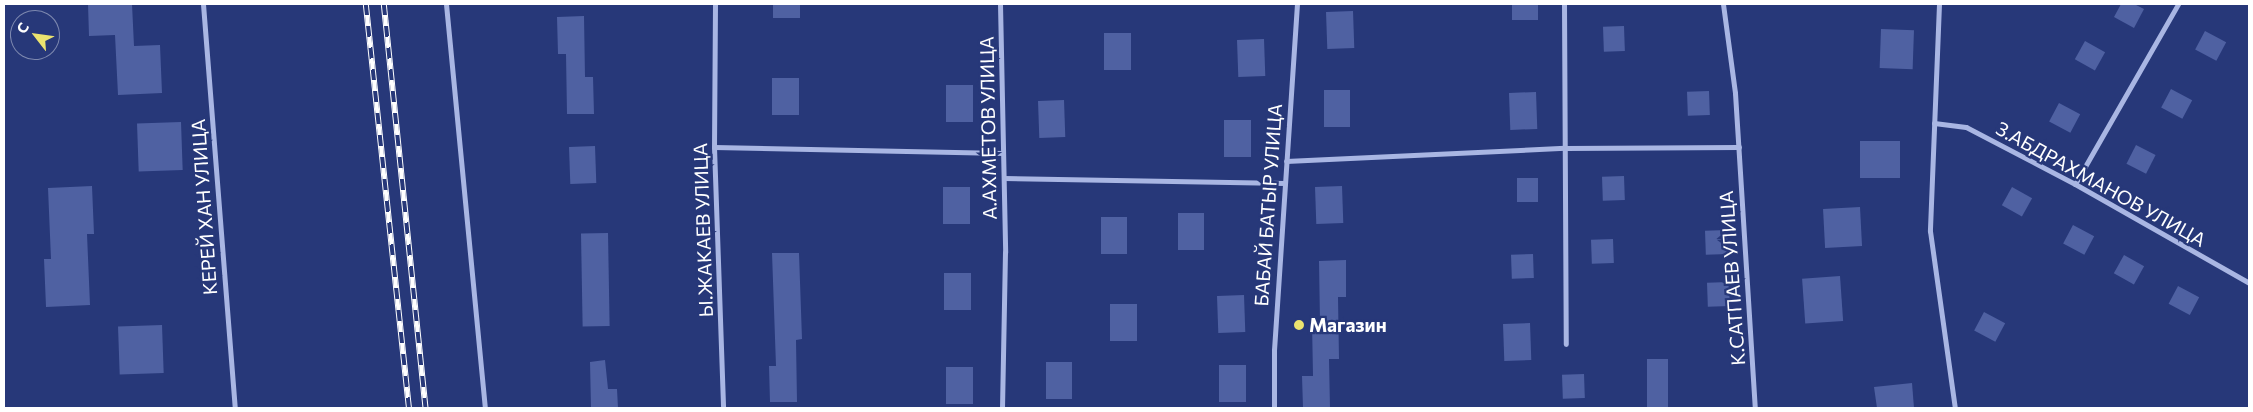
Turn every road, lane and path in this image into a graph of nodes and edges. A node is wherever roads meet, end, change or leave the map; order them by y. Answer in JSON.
{"nodes":[{"id":1,"x":203,"y":4,"type":"edge"},
{"id":2,"x":446,"y":4,"type":"edge"},
{"id":3,"x":715,"y":4,"type":"edge"},
{"id":4,"x":1000,"y":4,"type":"edge"},
{"id":5,"x":1297,"y":4,"type":"edge"},
{"id":6,"x":1564,"y":4,"type":"edge"},
{"id":7,"x":1723,"y":4,"type":"edge"},
{"id":8,"x":1939,"y":4,"type":"edge"},
{"id":9,"x":2178,"y":4,"type":"edge"},
{"id":10,"x":1934,"y":123,"type":"junction"},
{"id":11,"x":714,"y":147,"type":"junction"},
{"id":12,"x":1738,"y":147,"type":"junction"},
{"id":13,"x":1565,"y":148,"type":"junction"},
{"id":14,"x":1003,"y":153,"type":"junction"},
{"id":15,"x":1286,"y":161,"type":"junction"},
{"id":16,"x":1004,"y":178,"type":"junction"},
{"id":17,"x":1284,"y":183,"type":"junction"},
{"id":18,"x":2075,"y":184,"type":"junction"},
{"id":19,"x":2249,"y":283,"type":"edge"},
{"id":20,"x":1566,"y":344,"type":"dead end"},
{"id":21,"x":234,"y":408,"type":"edge"},
{"id":22,"x":484,"y":408,"type":"edge"},
{"id":23,"x":723,"y":408,"type":"edge"},
{"id":24,"x":1002,"y":408,"type":"edge"},
{"id":25,"x":1274,"y":408,"type":"edge"},
{"id":26,"x":1755,"y":408,"type":"edge"},
{"id":27,"x":1956,"y":408,"type":"edge"}],
"edges":[{"from":1,"to":21,"type":"street","name":"КЕРЕЙ ХАН УЛИЦА"},
{"from":2,"to":22,"type":"street"},
{"from":3,"to":11,"type":"street","name":"Ы.ЖАКАЕВ УЛИЦА"},
{"from":4,"to":14,"type":"street","name":"А.АХМЕТОВ УЛИЦА"},
{"from":5,"to":15,"type":"street","name":"БАБАЙ БАТЫР УЛИЦА"},
{"from":6,"to":13,"type":"street"},
{"from":7,"to":12,"type":"street","name":"К.САТПАЕВ УЛИЦА"},
{"from":8,"to":10,"type":"street"},
{"from":9,"to":18,"type":"street"},
{"from":10,"to":18,"type":"street","name":"З.АБДРАХМАНОВ УЛИЦА"},
{"from":10,"to":27,"type":"street"},
{"from":11,"to":14,"type":"street"},
{"from":11,"to":23,"type":"street","name":"Ы.ЖАКАЕВ УЛИЦА"},
{"from":12,"to":13,"type":"street"},
{"from":12,"to":26,"type":"street","name":"К.САТПАЕВ УЛИЦА"},
{"from":13,"to":15,"type":"street"},
{"from":13,"to":20,"type":"street"},
{"from":14,"to":16,"type":"street","name":"А.АХМЕТОВ УЛИЦА"},
{"from":15,"to":17,"type":"street","name":"БАБАЙ БАТЫР УЛИЦА"},
{"from":16,"to":17,"type":"street"},
{"from":16,"to":24,"type":"street","name":"А.АХМЕТОВ УЛИЦА"},
{"from":17,"to":25,"type":"street","name":"БАБАЙ БАТЫР УЛИЦА"},
{"from":18,"to":19,"type":"street","name":"З.АБДРАХМАНОВ УЛИЦА"}]}
